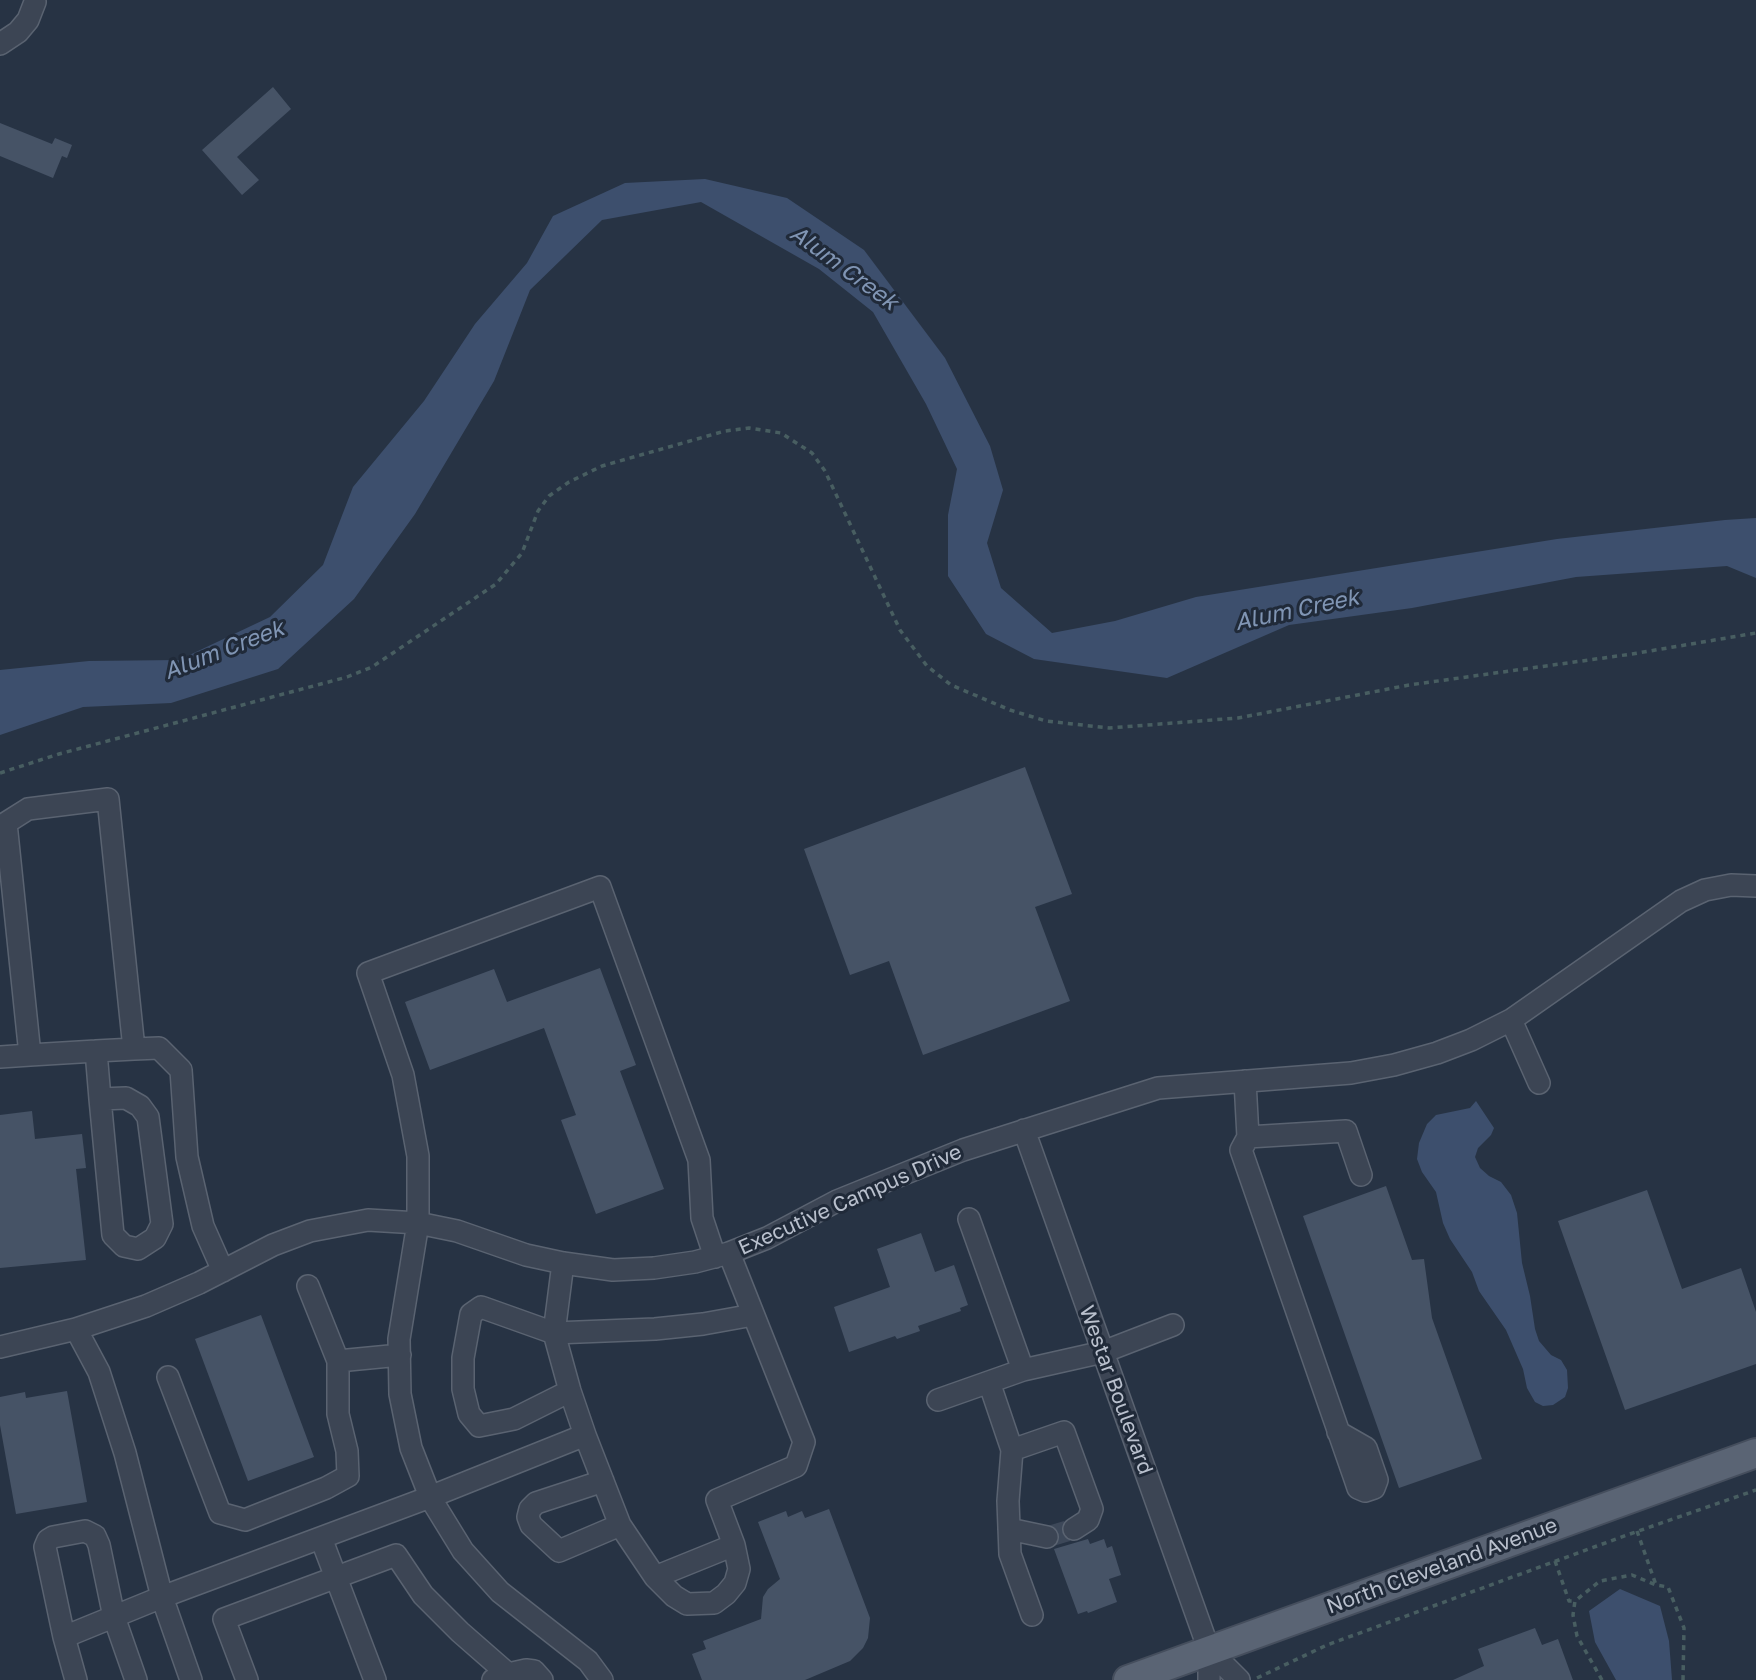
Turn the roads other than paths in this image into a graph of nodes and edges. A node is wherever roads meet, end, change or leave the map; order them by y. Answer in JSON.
{"nodes":[{"id":1,"x":34,"y":2,"type":"dead end"},
{"id":2,"x":0,"y":44,"type":"edge"},
{"id":3,"x":1756,"y":886,"type":"edge"},
{"id":4,"x":8,"y":915,"type":"edge"},
{"id":5,"x":1511,"y":1020,"type":"junction"},
{"id":6,"x":134,"y":1049,"type":"junction"},
{"id":7,"x":96,"y":1051,"type":"junction"},
{"id":8,"x":30,"y":1055,"type":"junction"},
{"id":9,"x":0,"y":1057,"type":"edge"},
{"id":10,"x":1245,"y":1081,"type":"junction"},
{"id":11,"x":1539,"y":1083,"type":"dead end"},
{"id":12,"x":100,"y":1099,"type":"junction"},
{"id":13,"x":1024,"y":1130,"type":"junction"},
{"id":14,"x":1248,"y":1137,"type":"junction"},
{"id":15,"x":1361,"y":1175,"type":"dead end"},
{"id":16,"x":969,"y":1219,"type":"dead end"},
{"id":17,"x":418,"y":1223,"type":"junction"},
{"id":18,"x":722,"y":1255,"type":"junction"},
{"id":19,"x":563,"y":1264,"type":"junction"},
{"id":20,"x":223,"y":1271,"type":"junction"},
{"id":21,"x":308,"y":1286,"type":"dead end"},
{"id":22,"x":753,"y":1315,"type":"junction"},
{"id":23,"x":1174,"y":1325,"type":"dead end"},
{"id":24,"x":76,"y":1329,"type":"junction"},
{"id":25,"x":554,"y":1333,"type":"junction"},
{"id":26,"x":0,"y":1347,"type":"edge"},
{"id":27,"x":1103,"y":1352,"type":"junction"},
{"id":28,"x":400,"y":1355,"type":"junction"},
{"id":29,"x":338,"y":1360,"type":"junction"},
{"id":30,"x":1023,"y":1370,"type":"junction"},
{"id":31,"x":168,"y":1377,"type":"dead end"},
{"id":32,"x":989,"y":1382,"type":"junction"},
{"id":33,"x":570,"y":1391,"type":"junction"},
{"id":34,"x":938,"y":1400,"type":"dead end"},
{"id":35,"x":1338,"y":1432,"type":"dead end"},
{"id":36,"x":585,"y":1435,"type":"junction"},
{"id":37,"x":1012,"y":1450,"type":"junction"},
{"id":38,"x":1756,"y":1453,"type":"edge"},
{"id":39,"x":603,"y":1481,"type":"junction"},
{"id":40,"x":430,"y":1497,"type":"junction"},
{"id":41,"x":620,"y":1525,"type":"junction"},
{"id":42,"x":1009,"y":1529,"type":"junction"},
{"id":43,"x":1074,"y":1529,"type":"tunnel mouth"},
{"id":44,"x":1047,"y":1537,"type":"tunnel mouth"},
{"id":45,"x":321,"y":1538,"type":"junction"},
{"id":46,"x":734,"y":1545,"type":"junction"},
{"id":47,"x":336,"y":1576,"type":"junction"},
{"id":48,"x":655,"y":1577,"type":"junction"},
{"id":49,"x":162,"y":1597,"type":"junction"},
{"id":50,"x":1032,"y":1615,"type":"dead end"},
{"id":51,"x":114,"y":1616,"type":"junction"},
{"id":52,"x":64,"y":1637,"type":"junction"},
{"id":53,"x":1209,"y":1650,"type":"junction"},
{"id":54,"x":501,"y":1677,"type":"edge"},
{"id":55,"x":76,"y":1680,"type":"edge"},
{"id":56,"x":136,"y":1680,"type":"edge"},
{"id":57,"x":191,"y":1680,"type":"edge"},
{"id":58,"x":247,"y":1680,"type":"edge"},
{"id":59,"x":375,"y":1680,"type":"edge"},
{"id":60,"x":542,"y":1680,"type":"edge"},
{"id":61,"x":602,"y":1680,"type":"edge"},
{"id":62,"x":1128,"y":1680,"type":"edge"},
{"id":63,"x":1209,"y":1680,"type":"edge"},
{"id":64,"x":1239,"y":1680,"type":"edge"}],
"edges":[{"from":1,"to":2,"type":"street"},
{"from":3,"to":5,"type":"street","name":"Executive Campus Drive"},
{"from":4,"to":6,"type":"street"},
{"from":4,"to":8,"type":"street"},
{"from":5,"to":10,"type":"street","name":"Executive Campus Drive"},
{"from":5,"to":11,"type":"street"},
{"from":6,"to":7,"type":"street"},
{"from":6,"to":20,"type":"street"},
{"from":7,"to":8,"type":"street"},
{"from":7,"to":12,"type":"street"},
{"from":8,"to":9,"type":"street"},
{"from":10,"to":13,"type":"street","name":"Executive Campus Drive"},
{"from":10,"to":14,"type":"street"},
{"from":12,"to":12,"type":"street"},
{"from":13,"to":18,"type":"street","name":"Executive Campus Drive"},
{"from":13,"to":27,"type":"street","name":"Westar Boulevard"},
{"from":14,"to":15,"type":"street"},
{"from":14,"to":35,"type":"street"},
{"from":16,"to":30,"type":"street"},
{"from":17,"to":18,"type":"street"},
{"from":17,"to":19,"type":"street","name":"Executive Campus Drive"},
{"from":17,"to":20,"type":"street","name":"Executive Campus Drive"},
{"from":17,"to":28,"type":"street"},
{"from":18,"to":19,"type":"street","name":"Executive Campus Drive"},
{"from":18,"to":22,"type":"street"},
{"from":19,"to":25,"type":"street"},
{"from":20,"to":24,"type":"street","name":"Executive Campus Drive"},
{"from":21,"to":29,"type":"street"},
{"from":22,"to":25,"type":"street"},
{"from":22,"to":46,"type":"street"},
{"from":23,"to":27,"type":"street"},
{"from":24,"to":26,"type":"street","name":"Executive Campus Drive"},
{"from":24,"to":49,"type":"street"},
{"from":25,"to":33,"type":"street"},
{"from":25,"to":33,"type":"street"},
{"from":27,"to":30,"type":"street"},
{"from":27,"to":53,"type":"street","name":"Westar Boulevard"},
{"from":28,"to":29,"type":"street"},
{"from":28,"to":40,"type":"street"},
{"from":29,"to":31,"type":"street"},
{"from":30,"to":32,"type":"street"},
{"from":32,"to":34,"type":"street"},
{"from":32,"to":37,"type":"street"},
{"from":33,"to":36,"type":"street"},
{"from":36,"to":39,"type":"street"},
{"from":36,"to":40,"type":"street"},
{"from":37,"to":42,"type":"street"},
{"from":37,"to":43,"type":"street"},
{"from":38,"to":53,"type":"main road","name":"North Cleveland Avenue"},
{"from":39,"to":41,"type":"street"},
{"from":39,"to":41,"type":"street"},
{"from":40,"to":45,"type":"street"},
{"from":40,"to":61,"type":"street"},
{"from":41,"to":48,"type":"street"},
{"from":42,"to":44,"type":"street"},
{"from":42,"to":50,"type":"street"},
{"from":45,"to":47,"type":"street"},
{"from":45,"to":49,"type":"street"},
{"from":46,"to":48,"type":"street"},
{"from":46,"to":48,"type":"street"},
{"from":47,"to":54,"type":"street"},
{"from":47,"to":58,"type":"street"},
{"from":47,"to":59,"type":"street"},
{"from":49,"to":51,"type":"street"},
{"from":49,"to":57,"type":"street"},
{"from":51,"to":52,"type":"street"},
{"from":51,"to":52,"type":"street"},
{"from":51,"to":56,"type":"street"},
{"from":52,"to":55,"type":"street"},
{"from":53,"to":62,"type":"main road","name":"North Cleveland Avenue"},
{"from":53,"to":63,"type":"street","name":"Westar Boulevard"},
{"from":53,"to":64,"type":"street","name":"Westar Boulevard"},
{"from":54,"to":60,"type":"street"}]}
